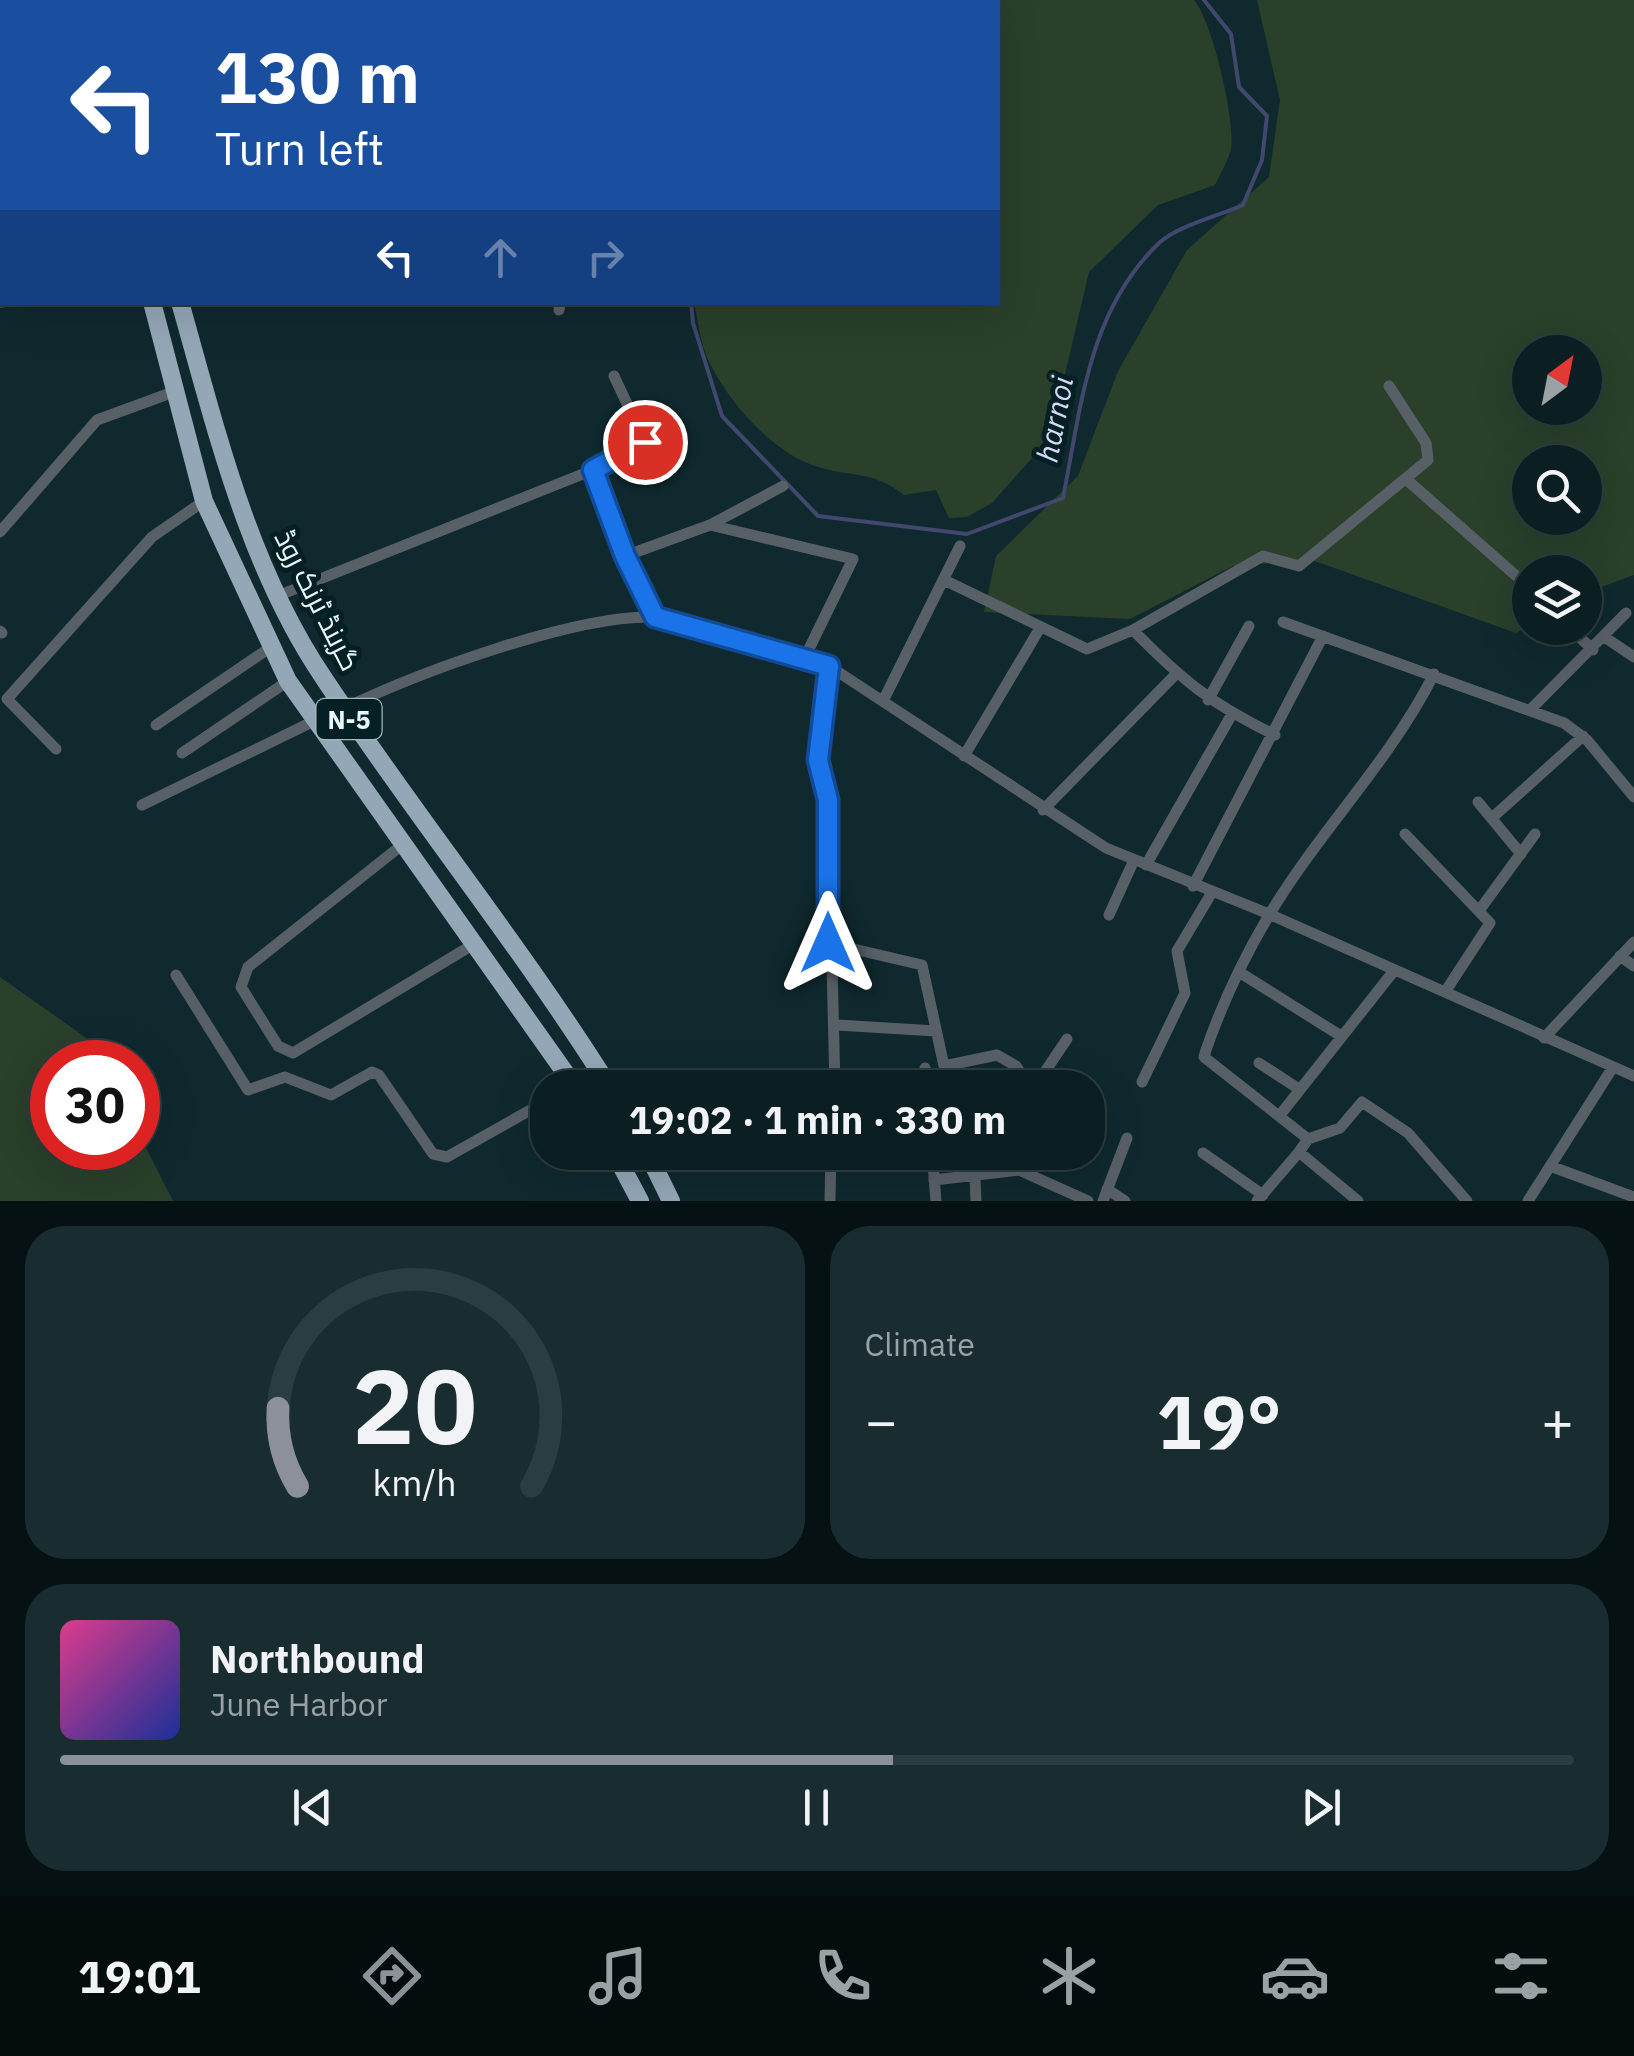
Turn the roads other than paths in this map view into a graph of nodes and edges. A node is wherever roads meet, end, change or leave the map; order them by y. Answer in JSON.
{"nodes":[{"id":1,"x":153,"y":305,"type":"edge"},
{"id":2,"x":181,"y":305,"type":"edge"},
{"id":3,"x":614,"y":376,"type":"dead end"},
{"id":4,"x":1390,"y":386,"type":"dead end"},
{"id":5,"x":176,"y":391,"type":"junction"},
{"id":6,"x":593,"y":470,"type":"junction"},
{"id":7,"x":1407,"y":480,"type":"junction"},
{"id":8,"x":783,"y":486,"type":"dead end"},
{"id":9,"x":204,"y":501,"type":"junction"},
{"id":10,"x":710,"y":525,"type":"junction"},
{"id":11,"x":0,"y":532,"type":"edge"},
{"id":12,"x":960,"y":546,"type":"dead end"},
{"id":13,"x":625,"y":556,"type":"junction"},
{"id":14,"x":1512,"y":572,"type":"edge"},
{"id":15,"x":944,"y":580,"type":"junction"},
{"id":16,"x":280,"y":594,"type":"junction"},
{"id":17,"x":1626,"y":613,"type":"dead end"},
{"id":18,"x":655,"y":617,"type":"junction"},
{"id":19,"x":1283,"y":622,"type":"dead end"},
{"id":20,"x":1249,"y":626,"type":"dead end"},
{"id":21,"x":1040,"y":628,"type":"junction"},
{"id":22,"x":1133,"y":630,"type":"junction"},
{"id":23,"x":1323,"y":636,"type":"junction"},
{"id":24,"x":1606,"y":638,"type":"junction"},
{"id":25,"x":1588,"y":645,"type":"edge"},
{"id":26,"x":271,"y":647,"type":"junction"},
{"id":27,"x":1593,"y":650,"type":"junction"},
{"id":28,"x":805,"y":657,"type":"junction"},
{"id":29,"x":1634,"y":657,"type":"edge"},
{"id":30,"x":829,"y":666,"type":"junction"},
{"id":31,"x":1176,"y":674,"type":"junction"},
{"id":32,"x":1434,"y":674,"type":"junction"},
{"id":33,"x":322,"y":676,"type":"junction"},
{"id":34,"x":292,"y":688,"type":"junction"},
{"id":35,"x":3,"y":700,"type":"edge"},
{"id":36,"x":1208,"y":700,"type":"junction"},
{"id":37,"x":883,"y":701,"type":"junction"},
{"id":38,"x":1531,"y":709,"type":"junction"},
{"id":39,"x":344,"y":710,"type":"junction"},
{"id":40,"x":1232,"y":714,"type":"junction"},
{"id":41,"x":314,"y":721,"type":"junction"},
{"id":42,"x":156,"y":725,"type":"dead end"},
{"id":43,"x":1275,"y":735,"type":"junction"},
{"id":44,"x":1583,"y":736,"type":"junction"},
{"id":45,"x":56,"y":749,"type":"dead end"},
{"id":46,"x":182,"y":753,"type":"dead end"},
{"id":47,"x":964,"y":756,"type":"junction"},
{"id":48,"x":1634,"y":797,"type":"edge"},
{"id":49,"x":1478,"y":802,"type":"dead end"},
{"id":50,"x":142,"y":805,"type":"dead end"},
{"id":51,"x":1043,"y":810,"type":"junction"},
{"id":52,"x":1493,"y":817,"type":"junction"},
{"id":53,"x":1405,"y":834,"type":"dead end"},
{"id":54,"x":1535,"y":834,"type":"dead end"},
{"id":55,"x":402,"y":845,"type":"junction"},
{"id":56,"x":1521,"y":854,"type":"junction"},
{"id":57,"x":1140,"y":863,"type":"junction"},
{"id":58,"x":1192,"y":886,"type":"junction"},
{"id":59,"x":1210,"y":894,"type":"junction"},
{"id":60,"x":1481,"y":908,"type":"junction"},
{"id":61,"x":1269,"y":914,"type":"junction"},
{"id":62,"x":1109,"y":915,"type":"dead end"},
{"id":63,"x":1634,"y":942,"type":"edge"},
{"id":64,"x":828,"y":943,"type":"junction"},
{"id":65,"x":474,"y":944,"type":"junction"},
{"id":66,"x":1620,"y":956,"type":"junction"},
{"id":67,"x":1634,"y":966,"type":"edge"},
{"id":68,"x":1239,"y":972,"type":"junction"},
{"id":69,"x":1392,"y":972,"type":"junction"},
{"id":70,"x":176,"y":975,"type":"dead end"},
{"id":71,"x":1445,"y":992,"type":"junction"},
{"id":72,"x":837,"y":1025,"type":"junction"},
{"id":73,"x":936,"y":1032,"type":"junction"},
{"id":74,"x":1341,"y":1036,"type":"junction"},
{"id":75,"x":1067,"y":1038,"type":"dead end"},
{"id":76,"x":1544,"y":1038,"type":"junction"},
{"id":77,"x":1259,"y":1063,"type":"dead end"},
{"id":78,"x":1613,"y":1067,"type":"junction"},
{"id":79,"x":562,"y":1070,"type":"edge"},
{"id":80,"x":598,"y":1070,"type":"edge"},
{"id":81,"x":836,"y":1070,"type":"edge"},
{"id":82,"x":1019,"y":1070,"type":"edge"},
{"id":83,"x":1045,"y":1070,"type":"edge"},
{"id":84,"x":1634,"y":1076,"type":"edge"},
{"id":85,"x":1142,"y":1082,"type":"dead end"},
{"id":86,"x":1298,"y":1090,"type":"junction"},
{"id":87,"x":530,"y":1110,"type":"edge"},
{"id":88,"x":1280,"y":1115,"type":"junction"},
{"id":89,"x":1127,"y":1138,"type":"dead end"},
{"id":90,"x":1308,"y":1139,"type":"junction"},
{"id":91,"x":1299,"y":1152,"type":"junction"},
{"id":92,"x":1202,"y":1153,"type":"dead end"},
{"id":93,"x":1550,"y":1166,"type":"junction"},
{"id":94,"x":624,"y":1170,"type":"edge"},
{"id":95,"x":656,"y":1170,"type":"edge"},
{"id":96,"x":831,"y":1170,"type":"edge"},
{"id":97,"x":933,"y":1170,"type":"edge"},
{"id":98,"x":975,"y":1170,"type":"edge"},
{"id":99,"x":1020,"y":1170,"type":"joint"},
{"id":100,"x":975,"y":1175,"type":"junction"},
{"id":101,"x":934,"y":1180,"type":"junction"},
{"id":102,"x":1105,"y":1195,"type":"edge"},
{"id":103,"x":1634,"y":1196,"type":"edge"},
{"id":104,"x":1260,"y":1198,"type":"edge"},
{"id":105,"x":640,"y":1201,"type":"edge"},
{"id":106,"x":671,"y":1201,"type":"edge"},
{"id":107,"x":830,"y":1201,"type":"edge"},
{"id":108,"x":936,"y":1201,"type":"edge"},
{"id":109,"x":976,"y":1201,"type":"edge"},
{"id":110,"x":1088,"y":1201,"type":"edge"},
{"id":111,"x":1124,"y":1201,"type":"edge"},
{"id":112,"x":1358,"y":1201,"type":"edge"},
{"id":113,"x":1468,"y":1201,"type":"edge"},
{"id":114,"x":1528,"y":1201,"type":"edge"}],
"edges":[{"from":1,"to":5,"type":"highway","number":"N-5"},
{"from":2,"to":16,"type":"highway","name":"گرینڈ ٹرنک روڈ","number":"N-5"},
{"from":3,"to":6,"type":"street"},
{"from":4,"to":7,"type":"street"},
{"from":5,"to":9,"type":"highway","number":"N-5"},
{"from":5,"to":11,"type":"street"},
{"from":6,"to":13,"type":"street"},
{"from":6,"to":16,"type":"street"},
{"from":7,"to":14,"type":"street"},
{"from":7,"to":22,"type":"street"},
{"from":8,"to":10,"type":"street"},
{"from":9,"to":26,"type":"highway","number":"N-5"},
{"from":9,"to":35,"type":"street"},
{"from":10,"to":13,"type":"street"},
{"from":10,"to":28,"type":"street"},
{"from":12,"to":15,"type":"street"},
{"from":13,"to":18,"type":"street"},
{"from":15,"to":21,"type":"street"},
{"from":15,"to":37,"type":"street"},
{"from":16,"to":33,"type":"highway","name":"گرینڈ ٹرنک روڈ","number":"N-5"},
{"from":17,"to":24,"type":"street"},
{"from":18,"to":28,"type":"street"},
{"from":18,"to":39,"type":"street"},
{"from":19,"to":23,"type":"street"},
{"from":20,"to":36,"type":"street"},
{"from":21,"to":22,"type":"street"},
{"from":21,"to":47,"type":"street"},
{"from":22,"to":31,"type":"street"},
{"from":23,"to":32,"type":"street"},
{"from":23,"to":43,"type":"street"},
{"from":24,"to":27,"type":"street"},
{"from":24,"to":29,"type":"street"},
{"from":25,"to":27,"type":"street"},
{"from":26,"to":34,"type":"highway","number":"N-5"},
{"from":26,"to":42,"type":"street"},
{"from":27,"to":38,"type":"street"},
{"from":28,"to":30,"type":"street"},
{"from":30,"to":37,"type":"street"},
{"from":30,"to":64,"type":"street"},
{"from":31,"to":36,"type":"street"},
{"from":31,"to":51,"type":"street"},
{"from":32,"to":38,"type":"street"},
{"from":32,"to":61,"type":"street"},
{"from":33,"to":34,"type":"highway"},
{"from":33,"to":39,"type":"highway","name":"گرینڈ ٹرنک روڈ","number":"N-5"},
{"from":34,"to":41,"type":"highway","number":"N-5"},
{"from":34,"to":46,"type":"street"},
{"from":35,"to":45,"type":"street"},
{"from":36,"to":40,"type":"street"},
{"from":37,"to":47,"type":"street"},
{"from":38,"to":44,"type":"street"},
{"from":39,"to":80,"type":"highway","name":"گرینڈ ٹرنک روڈ","number":"N-5"},
{"from":40,"to":43,"type":"street"},
{"from":40,"to":57,"type":"street"},
{"from":41,"to":50,"type":"street"},
{"from":41,"to":55,"type":"highway","number":"N-5"},
{"from":43,"to":58,"type":"street"},
{"from":44,"to":48,"type":"street"},
{"from":44,"to":52,"type":"street"},
{"from":47,"to":51,"type":"street"},
{"from":49,"to":52,"type":"street"},
{"from":51,"to":57,"type":"street"},
{"from":52,"to":56,"type":"street"},
{"from":53,"to":60,"type":"street"},
{"from":54,"to":56,"type":"street"},
{"from":55,"to":65,"type":"highway","number":"N-5"},
{"from":55,"to":65,"type":"street"},
{"from":56,"to":60,"type":"street"},
{"from":57,"to":58,"type":"street"},
{"from":57,"to":62,"type":"street"},
{"from":58,"to":59,"type":"street"},
{"from":59,"to":61,"type":"street"},
{"from":59,"to":85,"type":"street"},
{"from":60,"to":71,"type":"street"},
{"from":61,"to":68,"type":"street"},
{"from":61,"to":69,"type":"street"},
{"from":63,"to":66,"type":"street"},
{"from":64,"to":72,"type":"street"},
{"from":64,"to":73,"type":"street"},
{"from":65,"to":79,"type":"highway","number":"N-5"},
{"from":66,"to":67,"type":"street"},
{"from":66,"to":76,"type":"street"},
{"from":68,"to":74,"type":"street"},
{"from":68,"to":88,"type":"street"},
{"from":69,"to":71,"type":"street"},
{"from":69,"to":74,"type":"street"},
{"from":70,"to":87,"type":"street"},
{"from":71,"to":76,"type":"street"},
{"from":72,"to":73,"type":"street"},
{"from":72,"to":81,"type":"street"},
{"from":73,"to":82,"type":"street"},
{"from":74,"to":86,"type":"street"},
{"from":75,"to":83,"type":"street"},
{"from":76,"to":78,"type":"street"},
{"from":77,"to":86,"type":"street"},
{"from":78,"to":84,"type":"street"},
{"from":78,"to":93,"type":"street"},
{"from":86,"to":88,"type":"street"},
{"from":88,"to":90,"type":"street"},
{"from":89,"to":102,"type":"street"},
{"from":90,"to":91,"type":"street"},
{"from":90,"to":113,"type":"street"},
{"from":91,"to":104,"type":"street"},
{"from":91,"to":112,"type":"street"},
{"from":92,"to":104,"type":"street"},
{"from":93,"to":103,"type":"street"},
{"from":93,"to":114,"type":"street"},
{"from":94,"to":105,"type":"highway"},
{"from":95,"to":106,"type":"highway"},
{"from":96,"to":107,"type":"street"},
{"from":97,"to":101,"type":"street"},
{"from":98,"to":100,"type":"street"},
{"from":99,"to":100,"type":"street"},
{"from":99,"to":110,"type":"street"},
{"from":100,"to":101,"type":"street"},
{"from":100,"to":109,"type":"street"},
{"from":101,"to":108,"type":"street"},
{"from":102,"to":111,"type":"street"}]}
